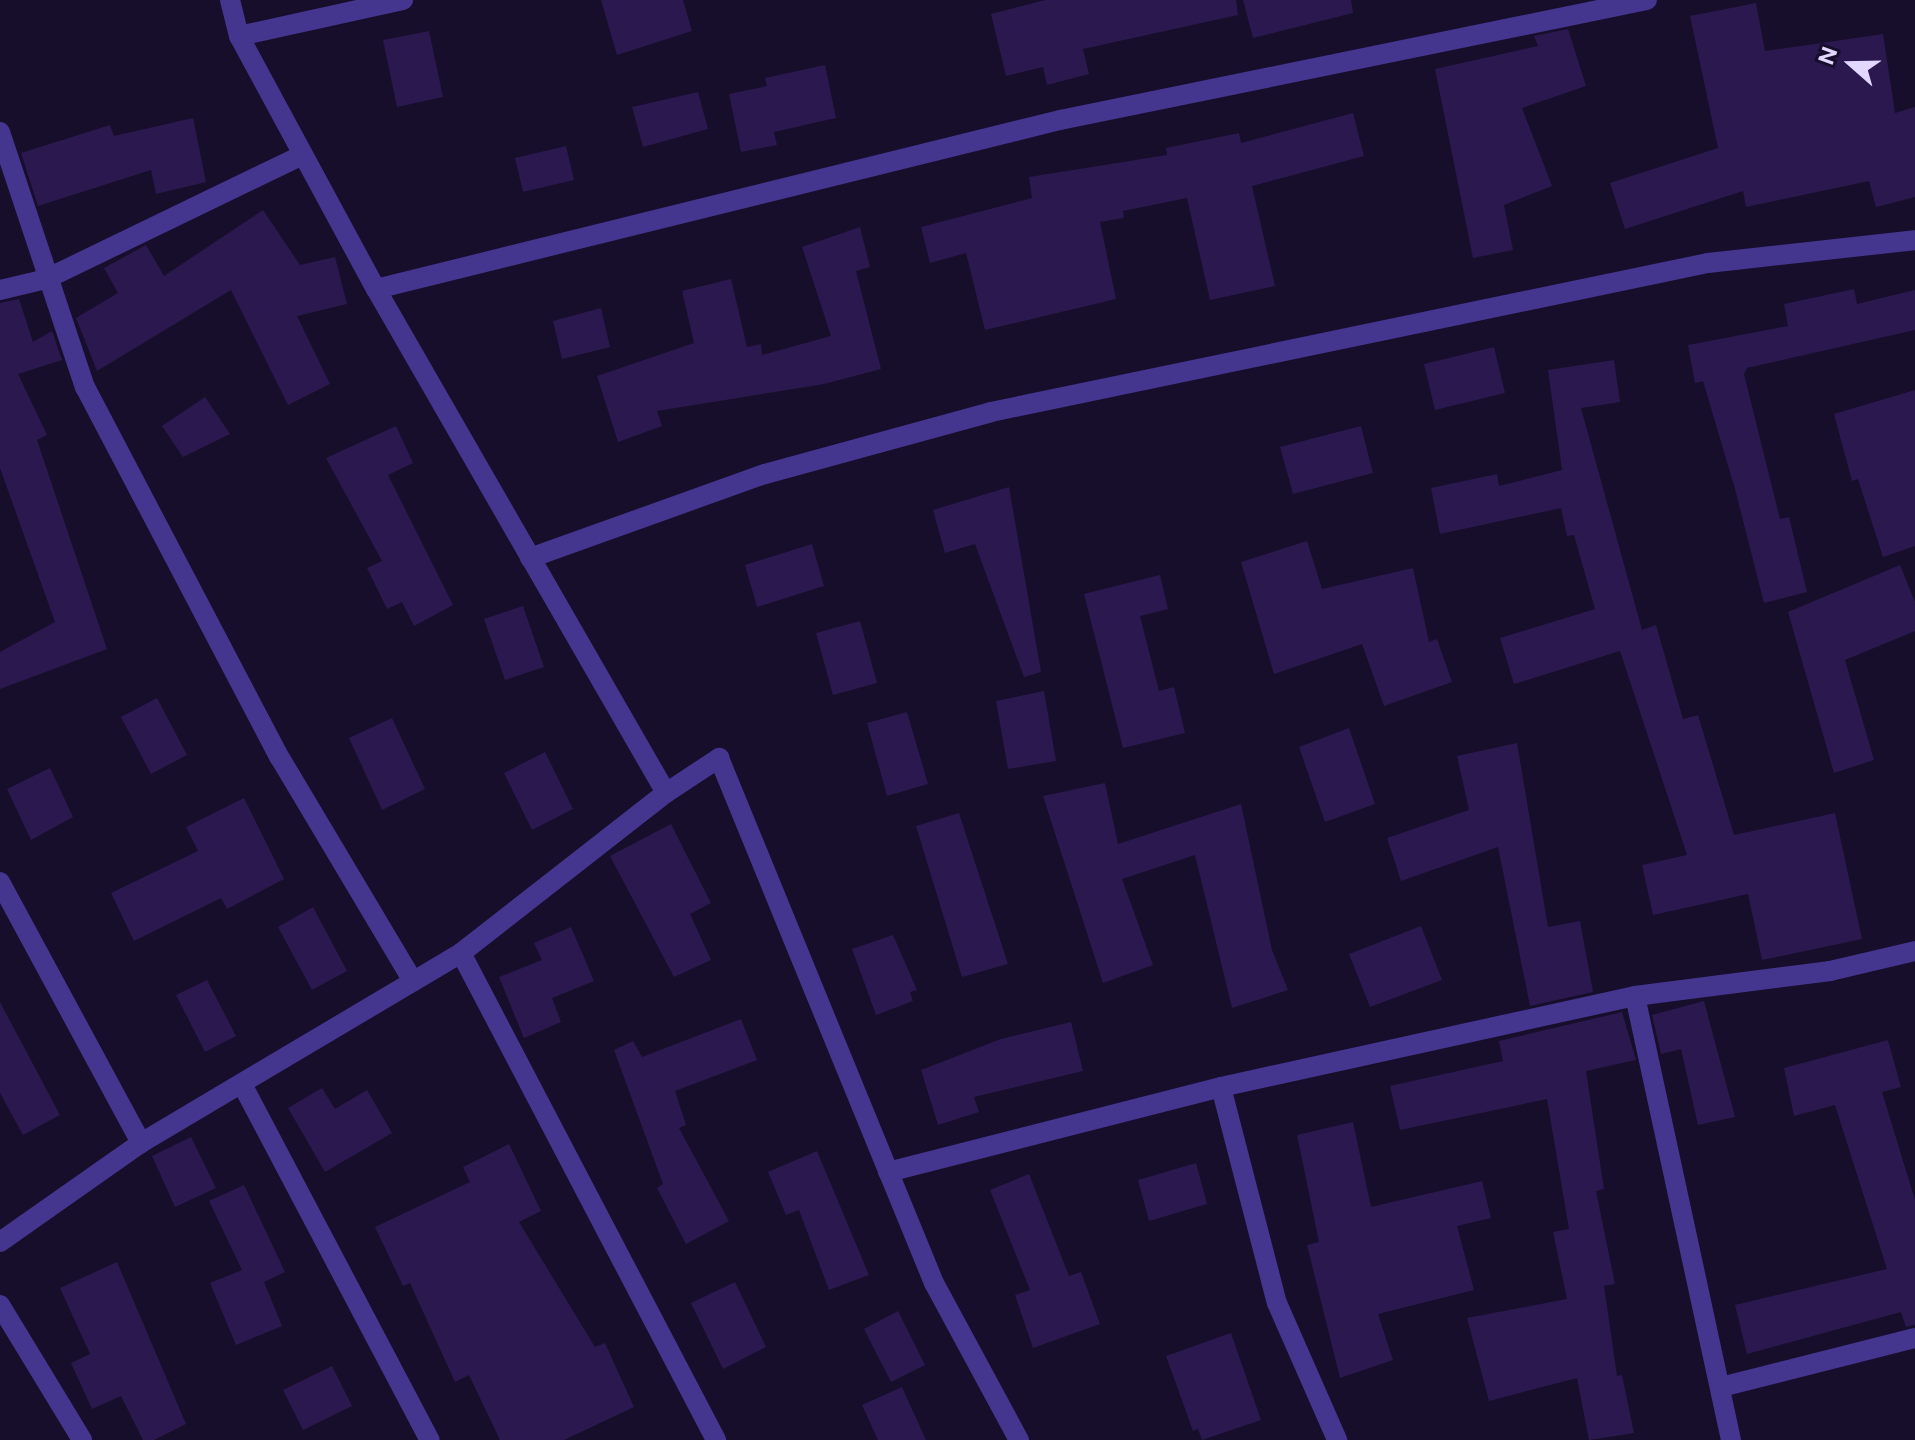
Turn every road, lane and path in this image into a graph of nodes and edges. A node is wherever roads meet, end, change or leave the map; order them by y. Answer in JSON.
{"nodes":[{"id":1,"x":230,"y":0,"type":"edge"},
{"id":2,"x":403,"y":0,"type":"edge"},
{"id":3,"x":1647,"y":0,"type":"edge"},
{"id":4,"x":239,"y":36,"type":"junction"},
{"id":5,"x":0,"y":132,"type":"edge"},
{"id":6,"x":303,"y":155,"type":"junction"},
{"id":7,"x":1915,"y":240,"type":"edge"},
{"id":8,"x":46,"y":279,"type":"junction"},
{"id":9,"x":376,"y":289,"type":"junction"},
{"id":10,"x":0,"y":290,"type":"edge"},
{"id":11,"x":530,"y":558,"type":"junction"},
{"id":12,"x":666,"y":793,"type":"junction"},
{"id":13,"x":0,"y":882,"type":"edge"},
{"id":14,"x":1915,"y":951,"type":"edge"},
{"id":15,"x":461,"y":953,"type":"junction"},
{"id":16,"x":413,"y":981,"type":"junction"},
{"id":17,"x":1635,"y":996,"type":"junction"},
{"id":18,"x":243,"y":1086,"type":"junction"},
{"id":19,"x":1221,"y":1087,"type":"junction"},
{"id":20,"x":141,"y":1143,"type":"junction"},
{"id":21,"x":888,"y":1172,"type":"junction"},
{"id":22,"x":0,"y":1242,"type":"edge"},
{"id":23,"x":0,"y":1305,"type":"edge"},
{"id":24,"x":1915,"y":1338,"type":"edge"},
{"id":25,"x":1721,"y":1387,"type":"junction"},
{"id":26,"x":82,"y":1440,"type":"edge"},
{"id":27,"x":430,"y":1440,"type":"edge"},
{"id":28,"x":716,"y":1440,"type":"edge"},
{"id":29,"x":1019,"y":1440,"type":"edge"},
{"id":30,"x":1337,"y":1440,"type":"edge"},
{"id":31,"x":1731,"y":1440,"type":"edge"}],
"edges":[{"from":1,"to":4,"type":"street"},
{"from":2,"to":4,"type":"street"},
{"from":3,"to":9,"type":"street"},
{"from":4,"to":6,"type":"street"},
{"from":5,"to":8,"type":"street"},
{"from":6,"to":8,"type":"street"},
{"from":6,"to":9,"type":"street"},
{"from":7,"to":11,"type":"street"},
{"from":8,"to":10,"type":"street"},
{"from":8,"to":16,"type":"street"},
{"from":9,"to":11,"type":"street"},
{"from":11,"to":12,"type":"street"},
{"from":12,"to":15,"type":"street"},
{"from":12,"to":21,"type":"street"},
{"from":13,"to":20,"type":"street"},
{"from":14,"to":17,"type":"street"},
{"from":15,"to":16,"type":"street"},
{"from":15,"to":28,"type":"street"},
{"from":16,"to":18,"type":"street"},
{"from":17,"to":19,"type":"street"},
{"from":17,"to":25,"type":"street"},
{"from":18,"to":20,"type":"street"},
{"from":18,"to":27,"type":"street"},
{"from":19,"to":21,"type":"street"},
{"from":19,"to":30,"type":"street"},
{"from":20,"to":22,"type":"street"},
{"from":21,"to":29,"type":"street"},
{"from":23,"to":26,"type":"street"},
{"from":24,"to":25,"type":"street"},
{"from":25,"to":31,"type":"street"}]}
